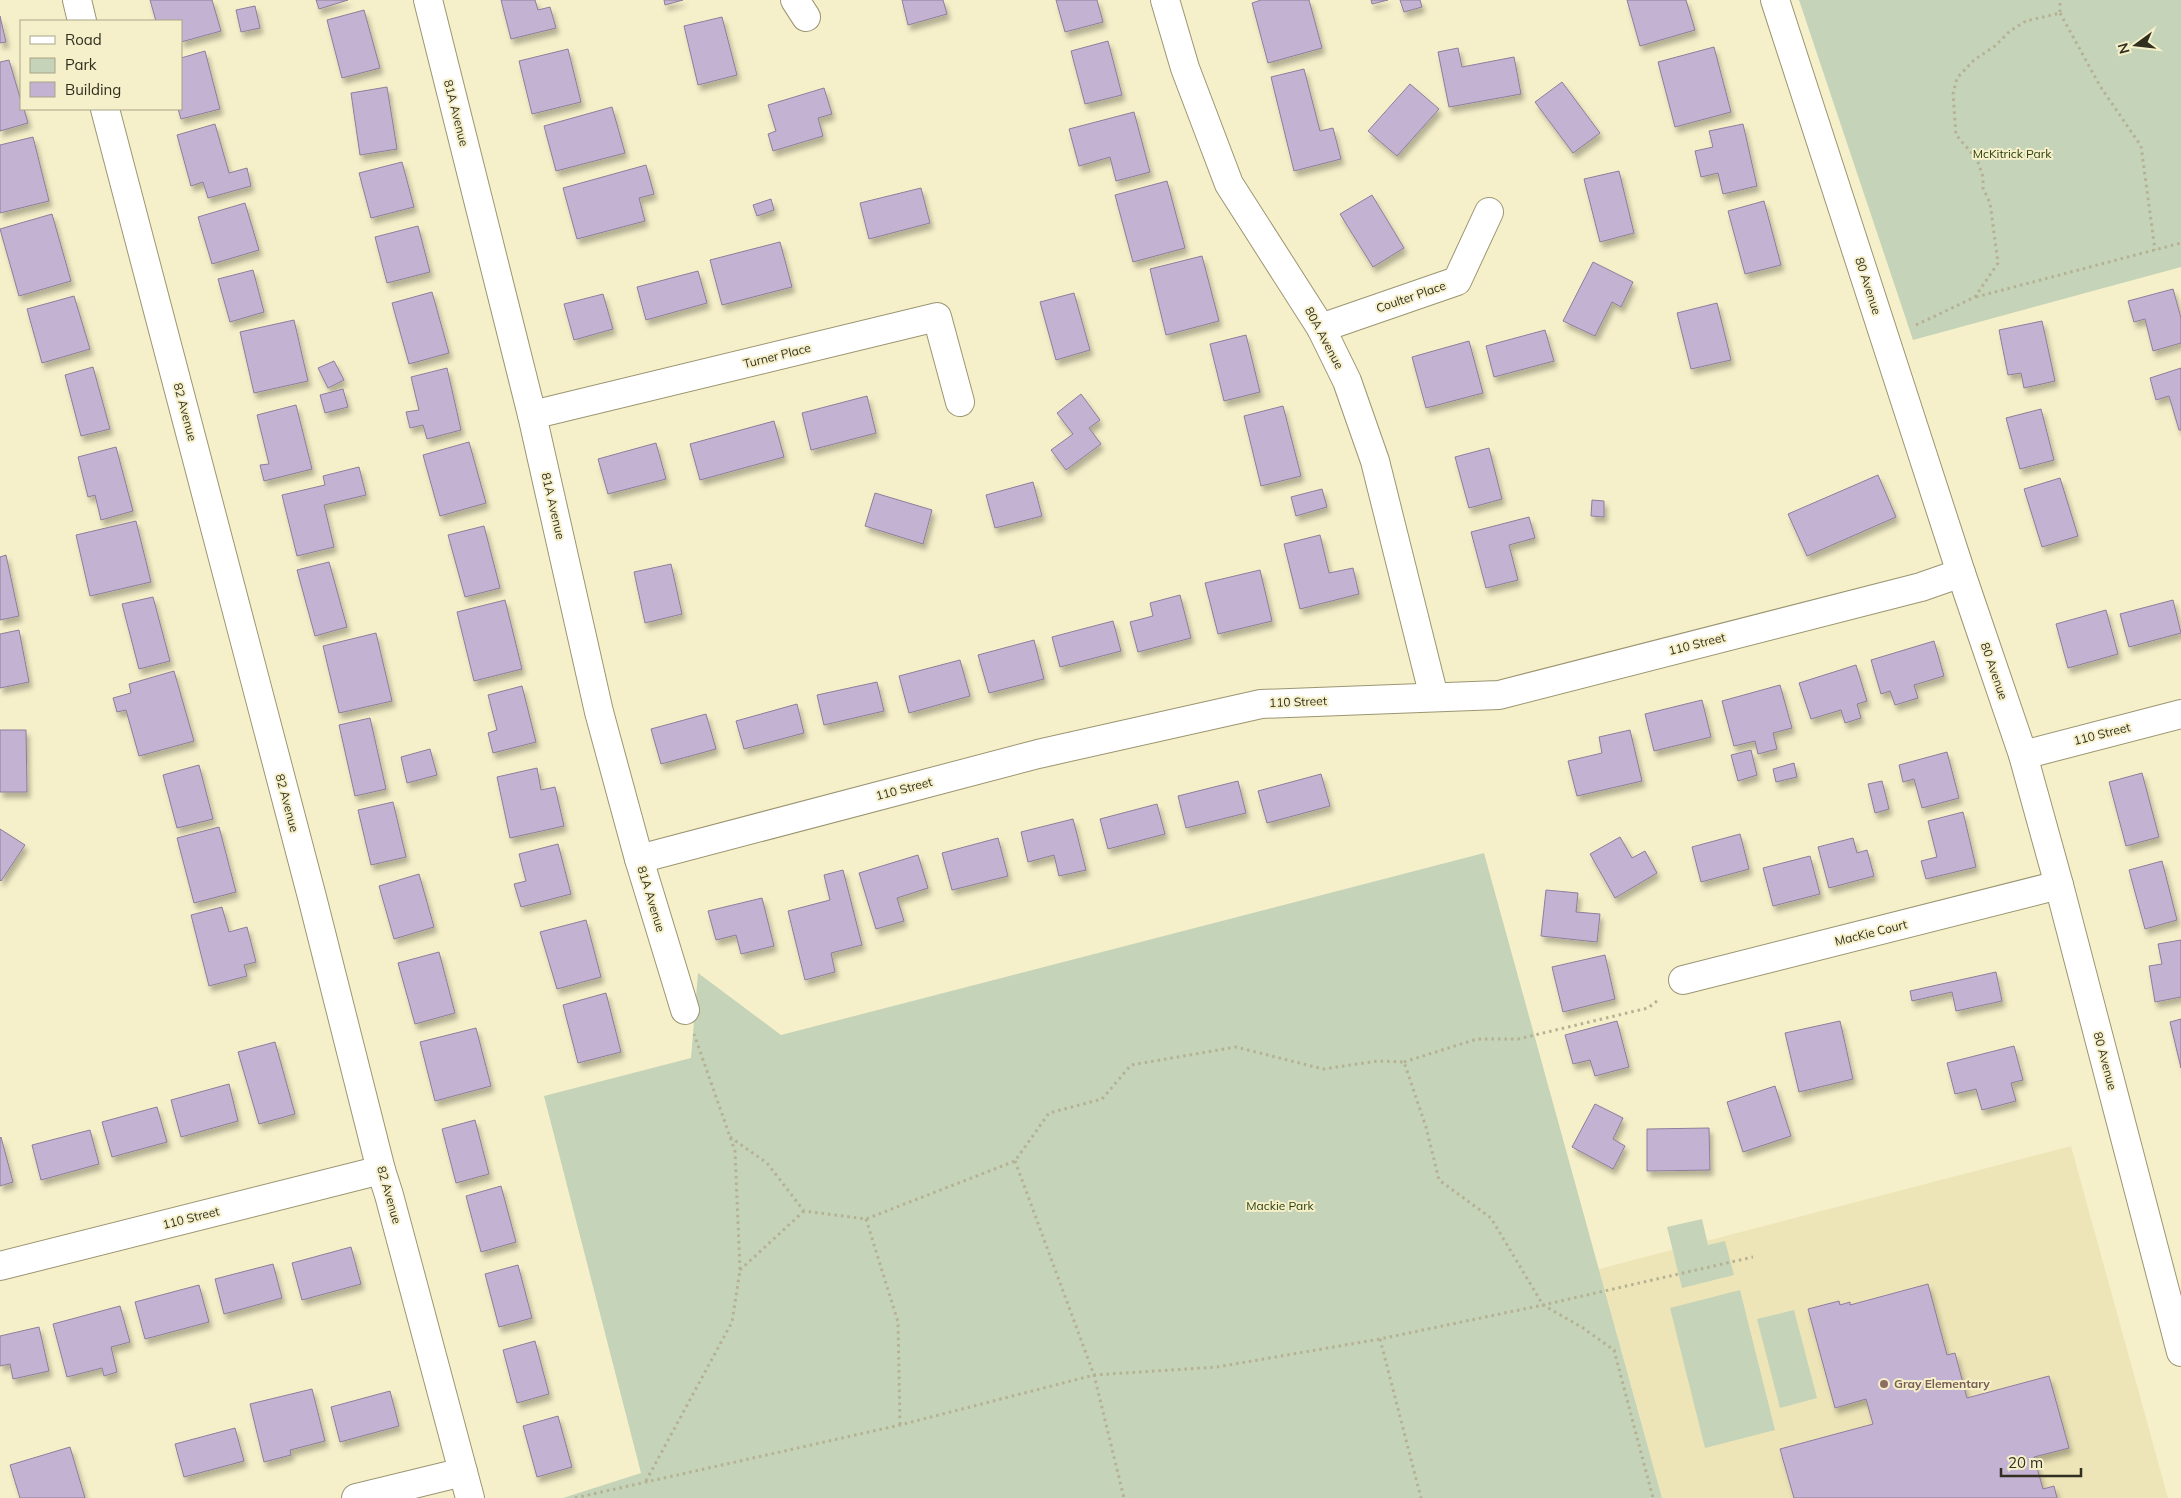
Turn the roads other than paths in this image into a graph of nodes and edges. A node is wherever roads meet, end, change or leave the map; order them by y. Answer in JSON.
{"nodes":[{"id":1,"x":77,"y":0,"type":"edge"},
{"id":2,"x":428,"y":0,"type":"edge"},
{"id":3,"x":1165,"y":0,"type":"edge"},
{"id":4,"x":1775,"y":0,"type":"edge"},
{"id":5,"x":82,"y":20,"type":"edge"},
{"id":6,"x":105,"y":110,"type":"edge"},
{"id":7,"x":1489,"y":212,"type":"dead end"},
{"id":8,"x":1321,"y":328,"type":"junction"},
{"id":9,"x":960,"y":402,"type":"dead end"},
{"id":10,"x":532,"y":415,"type":"junction"},
{"id":11,"x":1961,"y":573,"type":"junction"},
{"id":12,"x":1434,"y":697,"type":"junction"},
{"id":13,"x":2181,"y":714,"type":"edge"},
{"id":14,"x":2023,"y":755,"type":"junction"},
{"id":15,"x":639,"y":858,"type":"junction"},
{"id":16,"x":2059,"y":885,"type":"junction"},
{"id":17,"x":1683,"y":980,"type":"dead end"},
{"id":18,"x":685,"y":1010,"type":"road end"},
{"id":19,"x":381,"y":1170,"type":"junction"},
{"id":20,"x":0,"y":1266,"type":"edge"},
{"id":21,"x":2181,"y":1352,"type":"edge"},
{"id":22,"x":463,"y":1472,"type":"junction"},
{"id":23,"x":356,"y":1498,"type":"edge"},
{"id":24,"x":470,"y":1498,"type":"edge"}],
"edges":[{"from":1,"to":5,"type":"street"},
{"from":2,"to":10,"type":"street","name":"81A Avenue"},
{"from":3,"to":8,"type":"street","name":"80A Avenue"},
{"from":4,"to":11,"type":"street","name":"80 Avenue"},
{"from":6,"to":19,"type":"street","name":"82 Avenue"},
{"from":7,"to":8,"type":"street","name":"Coulter Place"},
{"from":8,"to":12,"type":"street","name":"80A Avenue"},
{"from":9,"to":10,"type":"street","name":"Turner Place"},
{"from":10,"to":15,"type":"street","name":"81A Avenue"},
{"from":11,"to":12,"type":"street","name":"110 Street"},
{"from":11,"to":14,"type":"street","name":"80 Avenue"},
{"from":12,"to":15,"type":"street","name":"110 Street"},
{"from":13,"to":14,"type":"street","name":"110 Street"},
{"from":14,"to":16,"type":"street","name":"80 Avenue"},
{"from":15,"to":18,"type":"street","name":"81A Avenue"},
{"from":16,"to":17,"type":"street","name":"MacKie Court"},
{"from":16,"to":21,"type":"street","name":"80 Avenue"},
{"from":19,"to":20,"type":"street","name":"110 Street"},
{"from":19,"to":22,"type":"street","name":"82 Avenue"},
{"from":22,"to":23,"type":"street"},
{"from":22,"to":24,"type":"street","name":"82 Avenue"}]}
